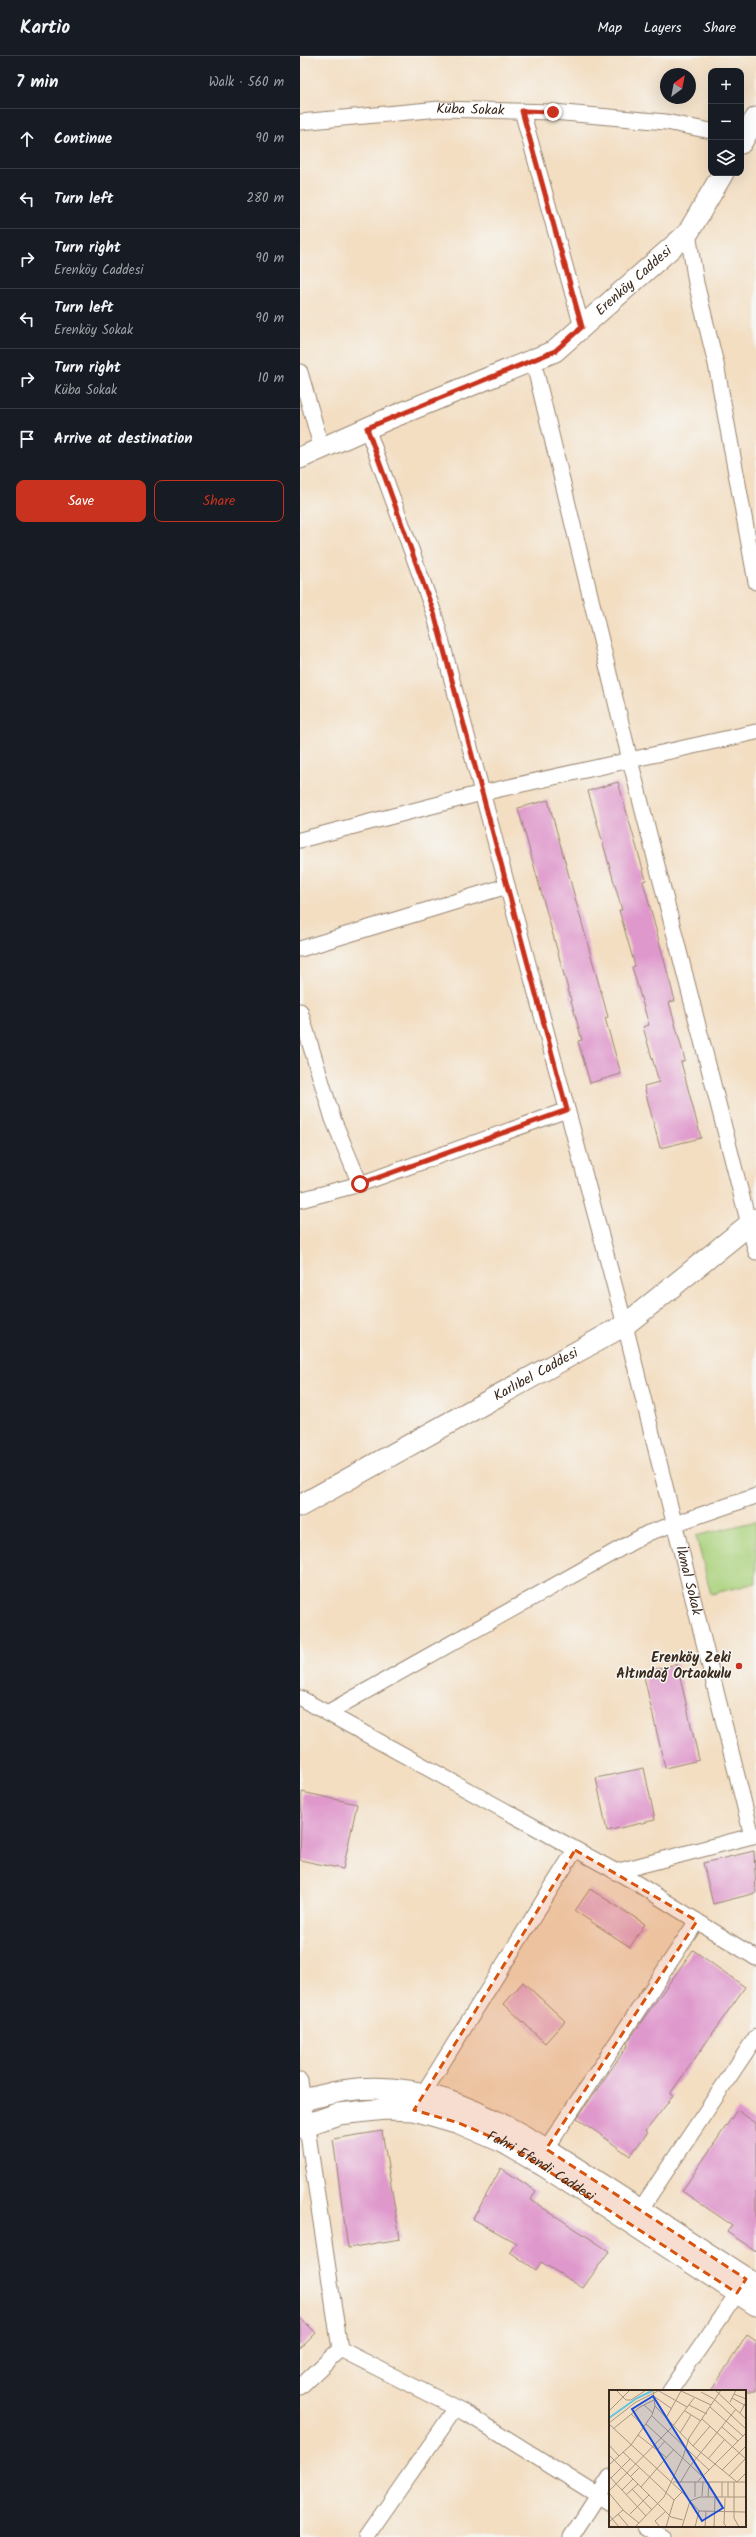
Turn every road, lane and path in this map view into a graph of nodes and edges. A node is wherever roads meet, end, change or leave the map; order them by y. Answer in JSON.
{"nodes":[{"id":1,"x":522,"y":111,"type":"junction"},
{"id":2,"x":756,"y":118,"type":"edge"},
{"id":3,"x":300,"y":122,"type":"edge"},
{"id":4,"x":708,"y":130,"type":"edge"},
{"id":5,"x":744,"y":137,"type":"edge"},
{"id":6,"x":721,"y":176,"type":"edge"},
{"id":7,"x":688,"y":233,"type":"junction"},
{"id":8,"x":582,"y":327,"type":"junction"},
{"id":9,"x":533,"y":360,"type":"junction"},
{"id":10,"x":300,"y":372,"type":"edge"},
{"id":11,"x":367,"y":428,"type":"junction"},
{"id":12,"x":322,"y":448,"type":"junction"},
{"id":13,"x":300,"y":458,"type":"edge"},
{"id":14,"x":752,"y":539,"type":"edge"},
{"id":15,"x":756,"y":582,"type":"edge"},
{"id":16,"x":756,"y":732,"type":"edge"},
{"id":17,"x":630,"y":760,"type":"junction"},
{"id":18,"x":482,"y":793,"type":"junction"},
{"id":19,"x":300,"y":840,"type":"edge"},
{"id":20,"x":507,"y":886,"type":"junction"},
{"id":21,"x":300,"y":948,"type":"edge"},
{"id":22,"x":300,"y":1011,"type":"edge"},
{"id":23,"x":567,"y":1110,"type":"junction"},
{"id":24,"x":360,"y":1184,"type":"junction"},
{"id":25,"x":300,"y":1200,"type":"edge"},
{"id":26,"x":752,"y":1223,"type":"edge"},
{"id":27,"x":756,"y":1252,"type":"edge"},
{"id":28,"x":625,"y":1325,"type":"junction"},
{"id":29,"x":756,"y":1496,"type":"edge"},
{"id":30,"x":300,"y":1506,"type":"edge"},
{"id":31,"x":675,"y":1525,"type":"junction"},
{"id":32,"x":300,"y":1698,"type":"edge"},
{"id":33,"x":327,"y":1713,"type":"junction"},
{"id":34,"x":754,"y":1836,"type":"edge"},
{"id":35,"x":576,"y":1850,"type":"junction"},
{"id":36,"x":615,"y":1872,"type":"junction"},
{"id":37,"x":697,"y":1921,"type":"junction"},
{"id":38,"x":756,"y":1958,"type":"edge"},
{"id":39,"x":756,"y":2037,"type":"edge"},
{"id":40,"x":301,"y":2094,"type":"edge"},
{"id":41,"x":418,"y":2101,"type":"junction"},
{"id":42,"x":303,"y":2126,"type":"edge"},
{"id":43,"x":546,"y":2149,"type":"junction"},
{"id":44,"x":640,"y":2210,"type":"junction"},
{"id":45,"x":747,"y":2286,"type":"edge"},
{"id":46,"x":756,"y":2305,"type":"edge"},
{"id":47,"x":340,"y":2349,"type":"junction"},
{"id":48,"x":300,"y":2387,"type":"edge"},
{"id":49,"x":671,"y":2390,"type":"edge"},
{"id":50,"x":456,"y":2408,"type":"junction"},
{"id":51,"x":609,"y":2481,"type":"edge"},
{"id":52,"x":604,"y":2499,"type":"edge"},
{"id":53,"x":647,"y":2527,"type":"edge"},
{"id":54,"x":366,"y":2537,"type":"edge"},
{"id":55,"x":571,"y":2537,"type":"edge"},
{"id":56,"x":662,"y":2537,"type":"edge"}],
"edges":[{"from":1,"to":3,"type":"street","name":"Küba Sokak"},
{"from":1,"to":4,"type":"street","name":"Küba Sokak"},
{"from":1,"to":8,"type":"street"},
{"from":2,"to":5,"type":"street"},
{"from":6,"to":7,"type":"street","name":"Erenköy Caddesi"},
{"from":7,"to":8,"type":"street","name":"Erenköy Caddesi"},
{"from":7,"to":14,"type":"street"},
{"from":8,"to":9,"type":"street","name":"Erenköy Caddesi"},
{"from":9,"to":11,"type":"street","name":"Erenköy Caddesi"},
{"from":9,"to":17,"type":"street"},
{"from":10,"to":12,"type":"street"},
{"from":11,"to":12,"type":"street","name":"Erenköy Caddesi"},
{"from":11,"to":18,"type":"street","name":"İkmal Sokak"},
{"from":12,"to":13,"type":"street","name":"Erenköy Caddesi"},
{"from":14,"to":15,"type":"street"},
{"from":16,"to":17,"type":"street"},
{"from":17,"to":18,"type":"street"},
{"from":17,"to":26,"type":"street"},
{"from":18,"to":19,"type":"street"},
{"from":18,"to":20,"type":"street","name":"İkmal Sokak"},
{"from":20,"to":21,"type":"street"},
{"from":20,"to":23,"type":"street","name":"İkmal Sokak"},
{"from":22,"to":24,"type":"street"},
{"from":23,"to":24,"type":"street"},
{"from":23,"to":28,"type":"street","name":"İkmal Sokak"},
{"from":24,"to":25,"type":"street"},
{"from":26,"to":27,"type":"street"},
{"from":26,"to":28,"type":"street","name":"Karlıbel Caddesi"},
{"from":28,"to":30,"type":"street","name":"Karlıbel Caddesi"},
{"from":28,"to":31,"type":"street","name":"İkmal Sokak"},
{"from":29,"to":31,"type":"street"},
{"from":31,"to":33,"type":"street"},
{"from":31,"to":34,"type":"street","name":"İkmal Sokak"},
{"from":32,"to":33,"type":"street"},
{"from":33,"to":35,"type":"street"},
{"from":34,"to":36,"type":"street"},
{"from":35,"to":36,"type":"street"},
{"from":35,"to":41,"type":"street"},
{"from":36,"to":37,"type":"street"},
{"from":37,"to":38,"type":"street"},
{"from":37,"to":43,"type":"street"},
{"from":39,"to":44,"type":"street"},
{"from":40,"to":41,"type":"street","name":"Fahri Efendi Caddesi"},
{"from":40,"to":42,"type":"street"},
{"from":41,"to":42,"type":"street","name":"Fahri Efendi Caddesi"},
{"from":41,"to":43,"type":"street","name":"Fahri Efendi Caddesi"},
{"from":41,"to":45,"type":"street","name":"Fahri Efendi Caddesi"},
{"from":42,"to":47,"type":"street"},
{"from":43,"to":44,"type":"street","name":"Fahri Efendi Caddesi"},
{"from":44,"to":45,"type":"street","name":"Fahri Efendi Caddesi"},
{"from":45,"to":46,"type":"street","name":"Fahri Efendi Caddesi"},
{"from":45,"to":49,"type":"street"},
{"from":47,"to":48,"type":"street"},
{"from":47,"to":50,"type":"street"},
{"from":50,"to":52,"type":"street"},
{"from":50,"to":54,"type":"street"},
{"from":51,"to":52,"type":"street"},
{"from":52,"to":55,"type":"street"},
{"from":53,"to":56,"type":"street"}]}
